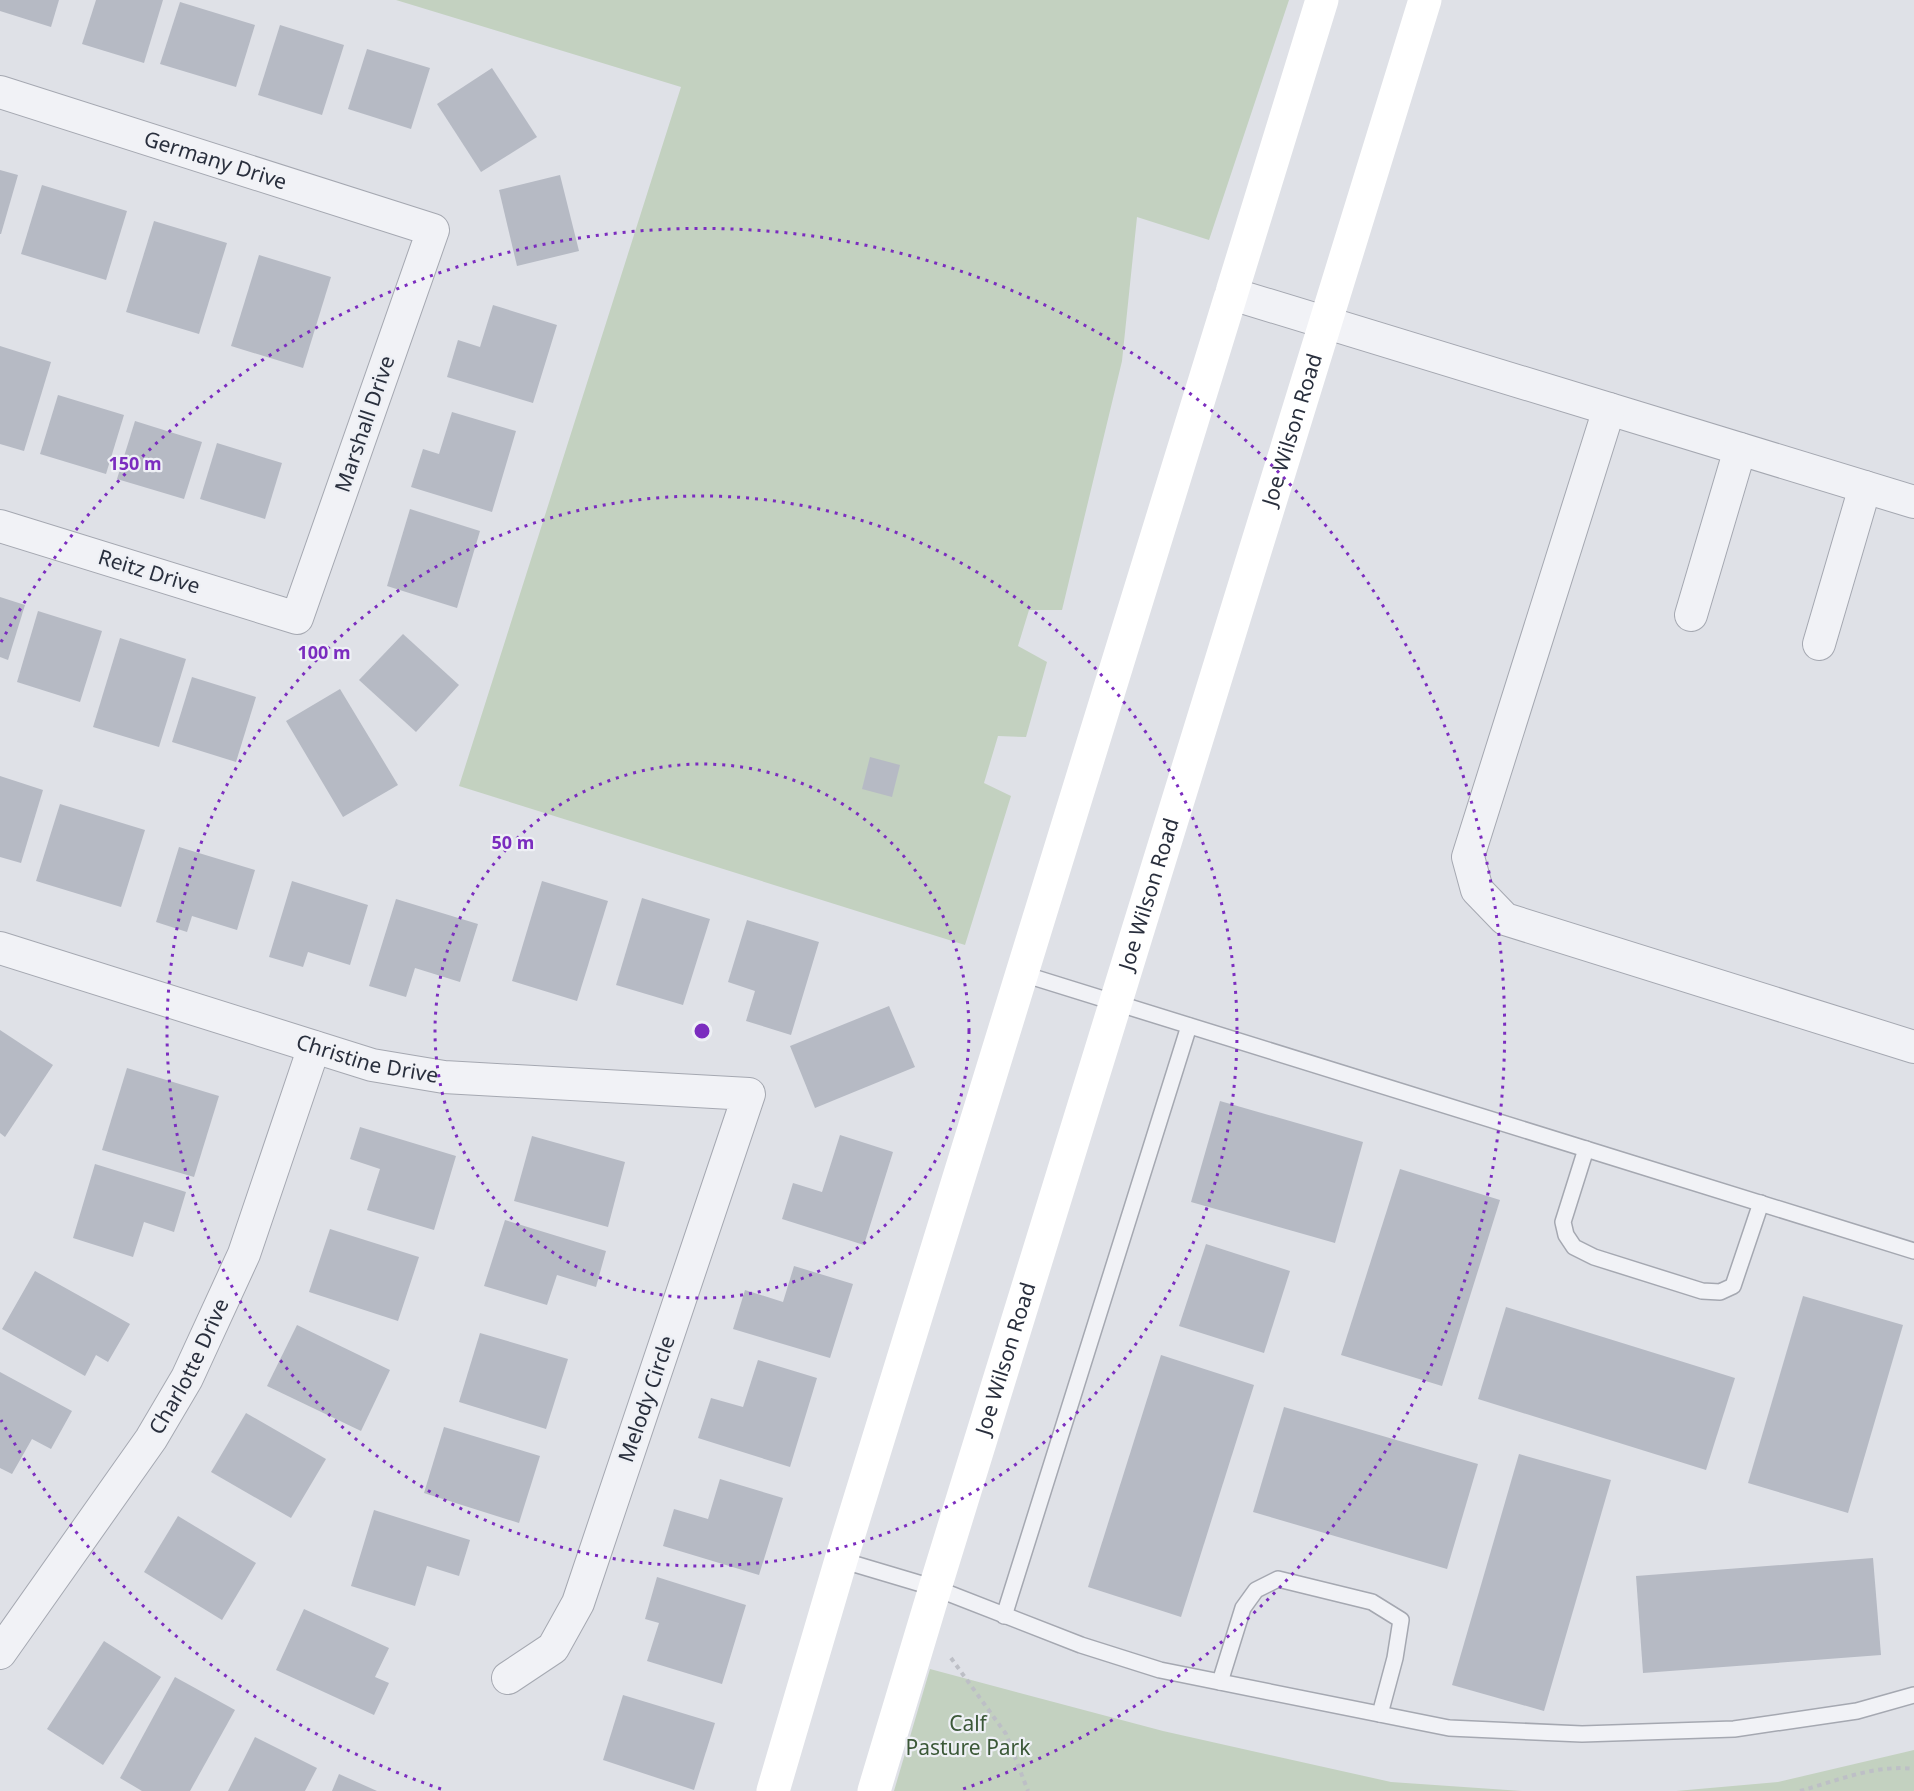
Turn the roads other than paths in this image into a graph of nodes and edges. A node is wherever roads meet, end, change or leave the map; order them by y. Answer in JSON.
{"nodes":[{"id":1,"x":1322,"y":0,"type":"edge"},
{"id":2,"x":1425,"y":0,"type":"edge"},
{"id":3,"x":0,"y":92,"type":"edge"},
{"id":4,"x":433,"y":230,"type":"joint"},
{"id":5,"x":1233,"y":294,"type":"junction"},
{"id":6,"x":1326,"y":323,"type":"junction"},
{"id":7,"x":1609,"y":409,"type":"junction"},
{"id":8,"x":1740,"y":449,"type":"junction"},
{"id":9,"x":1865,"y":488,"type":"junction"},
{"id":10,"x":1914,"y":502,"type":"edge"},
{"id":11,"x":0,"y":526,"type":"edge"},
{"id":12,"x":1691,"y":615,"type":"dead end"},
{"id":13,"x":297,"y":618,"type":"joint"},
{"id":14,"x":1819,"y":644,"type":"dead end"},
{"id":15,"x":0,"y":948,"type":"edge"},
{"id":16,"x":1023,"y":974,"type":"junction"},
{"id":17,"x":1116,"y":1004,"type":"junction"},
{"id":18,"x":1189,"y":1026,"type":"junction"},
{"id":19,"x":314,"y":1047,"type":"junction"},
{"id":20,"x":1914,"y":1047,"type":"edge"},
{"id":21,"x":749,"y":1094,"type":"joint"},
{"id":22,"x":1586,"y":1149,"type":"junction"},
{"id":23,"x":1761,"y":1203,"type":"junction"},
{"id":24,"x":1914,"y":1251,"type":"edge"},
{"id":25,"x":841,"y":1560,"type":"junction"},
{"id":26,"x":934,"y":1588,"type":"junction"},
{"id":27,"x":1004,"y":1616,"type":"junction"},
{"id":28,"x":0,"y":1653,"type":"edge"},
{"id":29,"x":508,"y":1678,"type":"dead end"},
{"id":30,"x":1220,"y":1682,"type":"junction"},
{"id":31,"x":1914,"y":1695,"type":"edge"},
{"id":32,"x":1380,"y":1714,"type":"junction"},
{"id":33,"x":773,"y":1791,"type":"edge"},
{"id":34,"x":874,"y":1791,"type":"edge"}],
"edges":[{"from":1,"to":5,"type":"main road"},
{"from":2,"to":6,"type":"main road","name":"Joe Wilson Road"},
{"from":3,"to":4,"type":"street","name":"Germany Drive"},
{"from":4,"to":13,"type":"street","name":"Marshall Drive"},
{"from":5,"to":6,"type":"street"},
{"from":5,"to":16,"type":"main road"},
{"from":6,"to":7,"type":"street"},
{"from":6,"to":17,"type":"main road","name":"Joe Wilson Road"},
{"from":7,"to":8,"type":"street"},
{"from":7,"to":20,"type":"street"},
{"from":8,"to":9,"type":"street"},
{"from":8,"to":12,"type":"street"},
{"from":9,"to":10,"type":"street"},
{"from":9,"to":14,"type":"street"},
{"from":11,"to":13,"type":"street","name":"Reitz Drive"},
{"from":15,"to":19,"type":"street","name":"Christine Drive"},
{"from":16,"to":17,"type":"lane"},
{"from":16,"to":25,"type":"main road"},
{"from":17,"to":18,"type":"lane"},
{"from":17,"to":26,"type":"main road","name":"Joe Wilson Road"},
{"from":18,"to":22,"type":"lane"},
{"from":18,"to":27,"type":"lane"},
{"from":19,"to":21,"type":"street","name":"Christine Drive"},
{"from":19,"to":28,"type":"street","name":"Charlotte Drive"},
{"from":21,"to":29,"type":"street","name":"Melody Circle"},
{"from":22,"to":23,"type":"lane"},
{"from":22,"to":23,"type":"lane"},
{"from":23,"to":24,"type":"lane"},
{"from":25,"to":26,"type":"lane"},
{"from":25,"to":33,"type":"main road"},
{"from":26,"to":27,"type":"lane"},
{"from":26,"to":34,"type":"main road","name":"Joe Wilson Road"},
{"from":27,"to":30,"type":"lane"},
{"from":30,"to":32,"type":"lane"},
{"from":30,"to":32,"type":"lane"},
{"from":31,"to":32,"type":"lane"}]}
